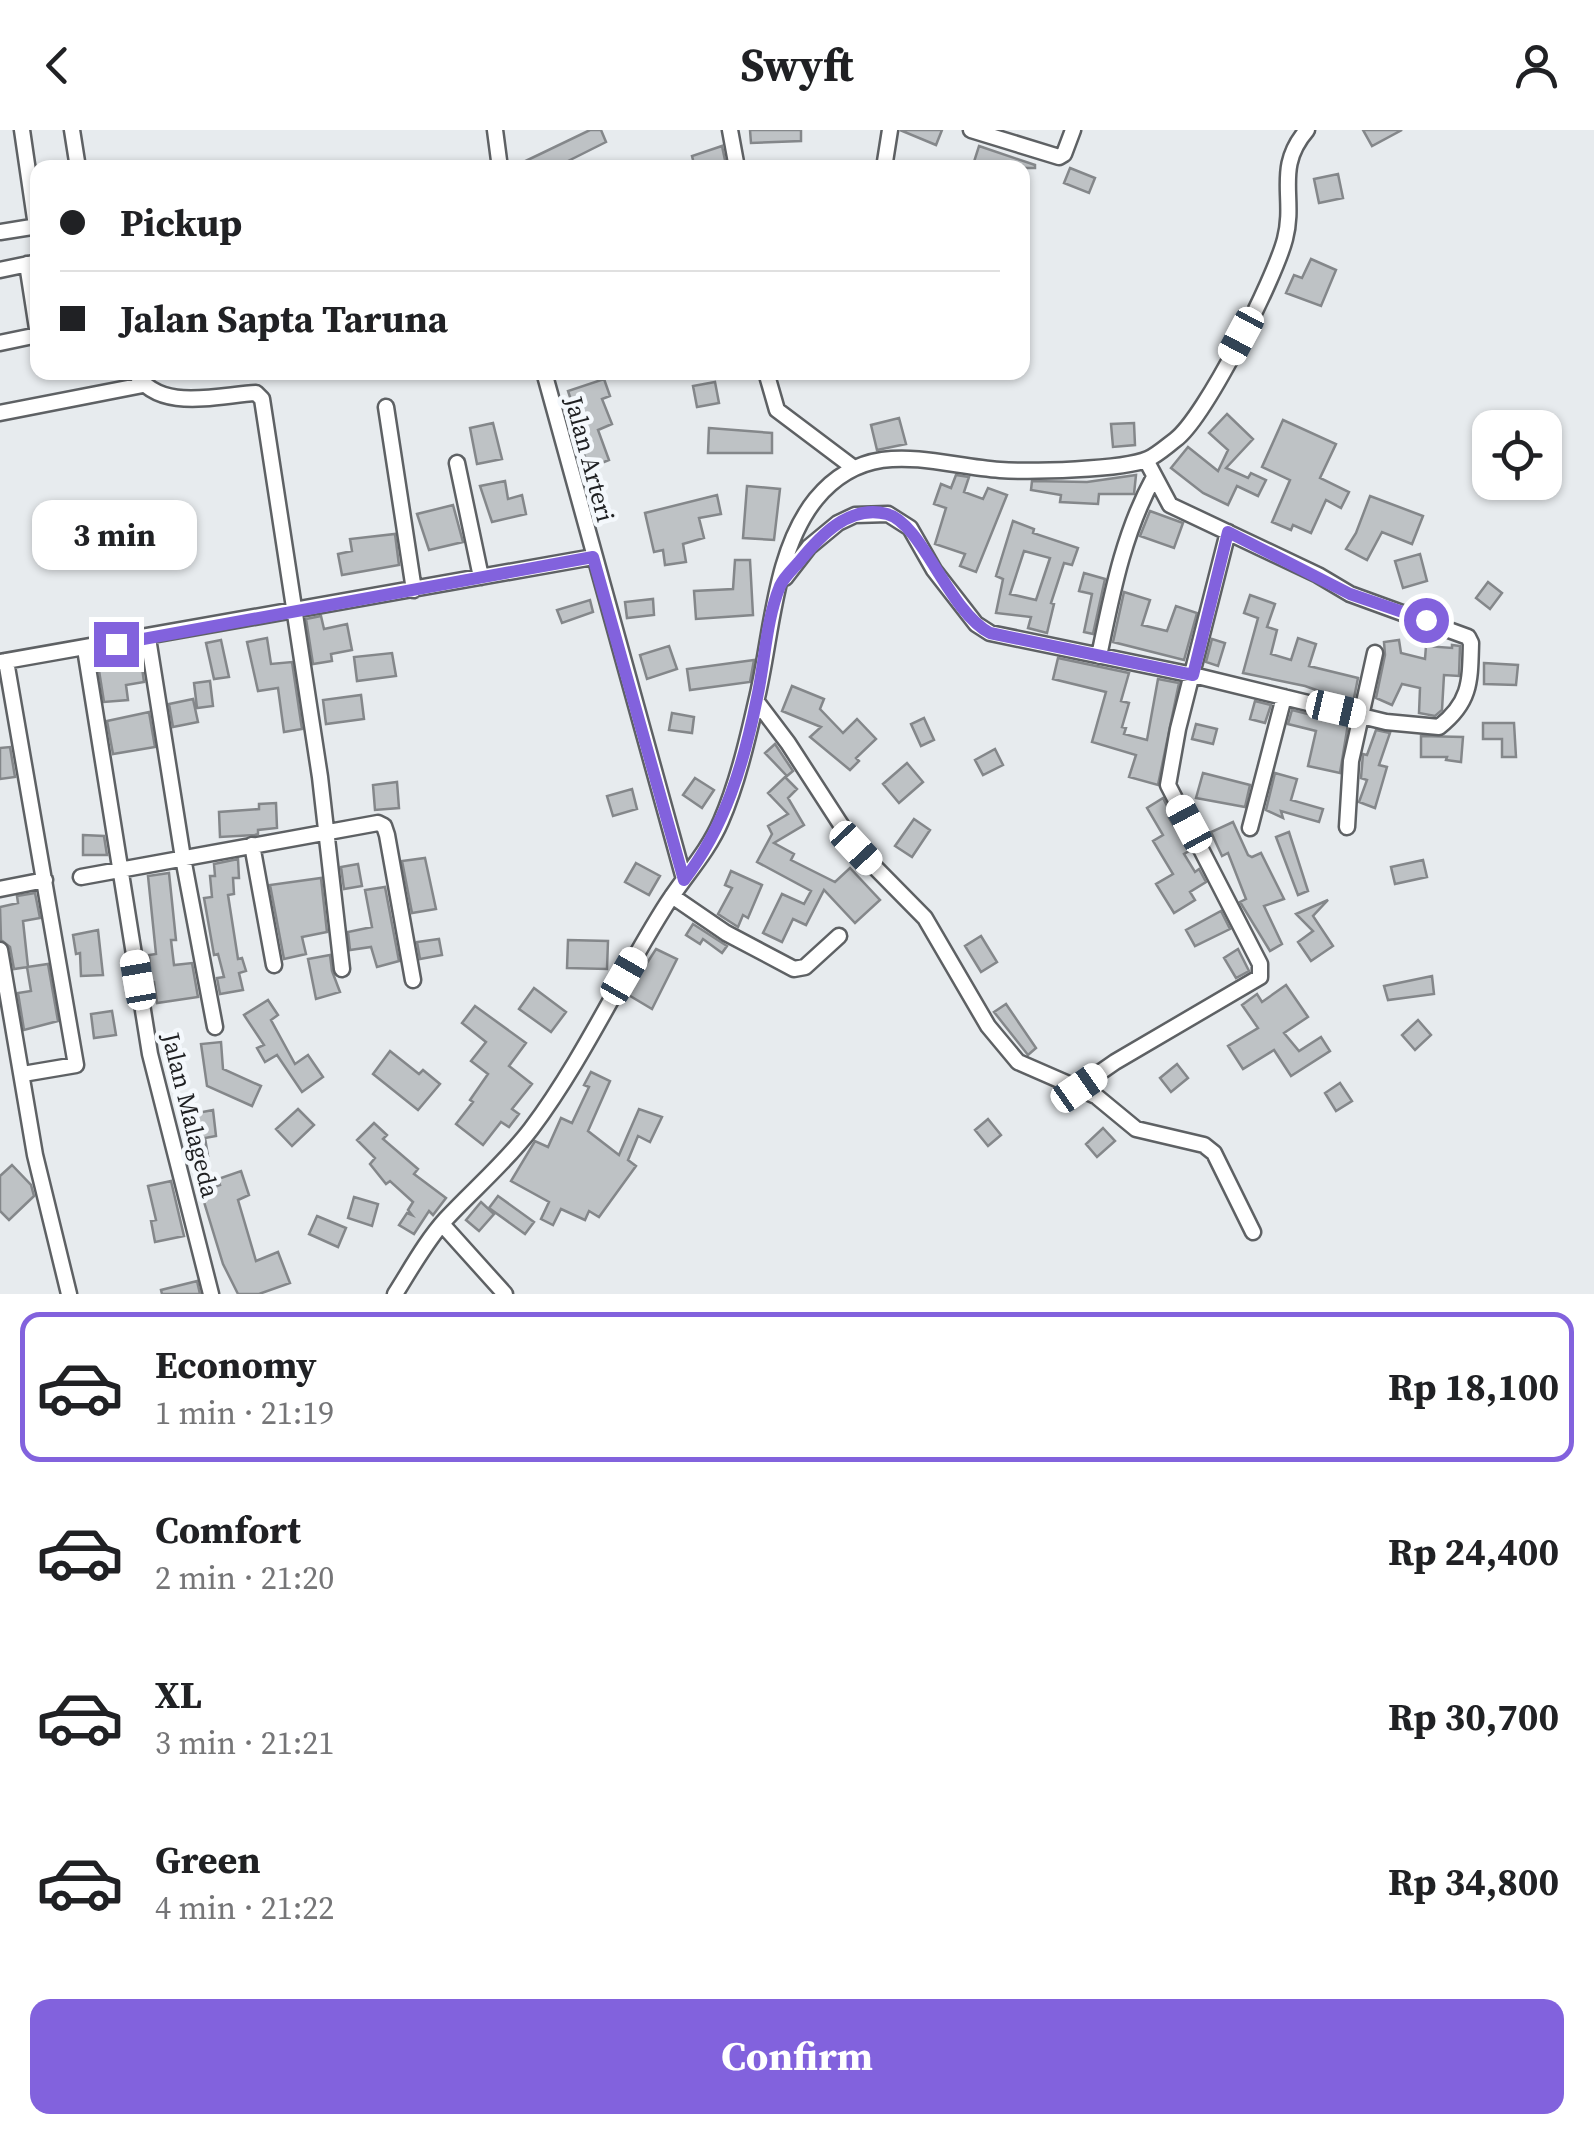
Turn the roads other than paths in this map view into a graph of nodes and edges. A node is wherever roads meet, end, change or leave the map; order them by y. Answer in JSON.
{"nodes":[{"id":1,"x":22,"y":130,"type":"edge"},
{"id":2,"x":72,"y":130,"type":"edge"},
{"id":3,"x":494,"y":130,"type":"edge"},
{"id":4,"x":730,"y":130,"type":"edge"},
{"id":5,"x":890,"y":130,"type":"edge"},
{"id":6,"x":971,"y":130,"type":"edge"},
{"id":7,"x":1073,"y":130,"type":"edge"},
{"id":8,"x":1307,"y":130,"type":"edge"},
{"id":9,"x":77,"y":160,"type":"edge"},
{"id":10,"x":499,"y":160,"type":"edge"},
{"id":11,"x":736,"y":160,"type":"edge"},
{"id":12,"x":885,"y":160,"type":"edge"},
{"id":13,"x":30,"y":181,"type":"edge"},
{"id":14,"x":30,"y":227,"type":"edge"},
{"id":15,"x":0,"y":232,"type":"edge"},
{"id":16,"x":30,"y":263,"type":"edge"},
{"id":17,"x":0,"y":270,"type":"edge"},
{"id":18,"x":30,"y":336,"type":"edge"},
{"id":19,"x":0,"y":342,"type":"edge"},
{"id":20,"x":135,"y":380,"type":"edge"},
{"id":21,"x":141,"y":380,"type":"edge"},
{"id":22,"x":546,"y":380,"type":"edge"},
{"id":23,"x":766,"y":380,"type":"edge"},
{"id":24,"x":386,"y":407,"type":"dead end"},
{"id":25,"x":0,"y":413,"type":"edge"},
{"id":26,"x":1146,"y":460,"type":"junction"},
{"id":27,"x":457,"y":462,"type":"dead end"},
{"id":28,"x":854,"y":468,"type":"junction"},
{"id":29,"x":1154,"y":477,"type":"junction"},
{"id":30,"x":1228,"y":532,"type":"junction"},
{"id":31,"x":593,"y":557,"type":"junction"},
{"id":32,"x":481,"y":577,"type":"junction"},
{"id":33,"x":781,"y":582,"type":"junction"},
{"id":34,"x":414,"y":590,"type":"junction"},
{"id":35,"x":294,"y":612,"type":"junction"},
{"id":36,"x":148,"y":638,"type":"junction"},
{"id":37,"x":85,"y":650,"type":"junction"},
{"id":38,"x":1375,"y":653,"type":"dead end"},
{"id":39,"x":1099,"y":656,"type":"junction"},
{"id":40,"x":3,"y":662,"type":"edge"},
{"id":41,"x":1193,"y":675,"type":"junction"},
{"id":42,"x":1284,"y":697,"type":"junction"},
{"id":43,"x":756,"y":702,"type":"junction"},
{"id":44,"x":1363,"y":715,"type":"junction"},
{"id":45,"x":1347,"y":827,"type":"dead end"},
{"id":46,"x":1250,"y":828,"type":"dead end"},
{"id":47,"x":326,"y":830,"type":"junction"},
{"id":48,"x":252,"y":845,"type":"junction"},
{"id":49,"x":183,"y":858,"type":"junction"},
{"id":50,"x":119,"y":871,"type":"junction"},
{"id":51,"x":81,"y":877,"type":"dead end"},
{"id":52,"x":44,"y":880,"type":"junction"},
{"id":53,"x":684,"y":880,"type":"junction"},
{"id":54,"x":0,"y":889,"type":"edge"},
{"id":55,"x":672,"y":896,"type":"junction"},
{"id":56,"x":838,"y":936,"type":"dead end"},
{"id":57,"x":0,"y":950,"type":"edge"},
{"id":58,"x":274,"y":965,"type":"dead end"},
{"id":59,"x":342,"y":969,"type":"dead end"},
{"id":60,"x":413,"y":980,"type":"dead end"},
{"id":61,"x":214,"y":1027,"type":"dead end"},
{"id":62,"x":23,"y":1074,"type":"junction"},
{"id":63,"x":1079,"y":1088,"type":"junction"},
{"id":64,"x":442,"y":1224,"type":"junction"},
{"id":65,"x":1253,"y":1232,"type":"dead end"},
{"id":66,"x":68,"y":1294,"type":"edge"},
{"id":67,"x":211,"y":1294,"type":"edge"},
{"id":68,"x":395,"y":1294,"type":"edge"},
{"id":69,"x":505,"y":1294,"type":"edge"}],
"edges":[{"from":1,"to":13,"type":"street"},
{"from":2,"to":9,"type":"street"},
{"from":3,"to":10,"type":"street"},
{"from":4,"to":11,"type":"street"},
{"from":5,"to":12,"type":"street"},
{"from":6,"to":7,"type":"street"},
{"from":8,"to":26,"type":"street"},
{"from":14,"to":15,"type":"street"},
{"from":16,"to":17,"type":"street"},
{"from":18,"to":19,"type":"street"},
{"from":20,"to":25,"type":"street"},
{"from":21,"to":35,"type":"street"},
{"from":22,"to":31,"type":"street","name":"Jalan Arteri"},
{"from":23,"to":28,"type":"street"},
{"from":24,"to":34,"type":"street"},
{"from":26,"to":28,"type":"street"},
{"from":26,"to":29,"type":"street"},
{"from":27,"to":32,"type":"street"},
{"from":28,"to":33,"type":"street"},
{"from":29,"to":30,"type":"street"},
{"from":29,"to":39,"type":"street"},
{"from":30,"to":41,"type":"street"},
{"from":30,"to":44,"type":"street"},
{"from":31,"to":32,"type":"street"},
{"from":31,"to":53,"type":"street","name":"Jalan Arteri"},
{"from":32,"to":34,"type":"street"},
{"from":33,"to":39,"type":"street"},
{"from":33,"to":43,"type":"street"},
{"from":34,"to":35,"type":"street"},
{"from":35,"to":36,"type":"street"},
{"from":35,"to":47,"type":"street"},
{"from":36,"to":37,"type":"street"},
{"from":36,"to":49,"type":"street"},
{"from":37,"to":40,"type":"street"},
{"from":37,"to":50,"type":"street","name":"Jalan Malageda"},
{"from":38,"to":44,"type":"street"},
{"from":39,"to":41,"type":"street"},
{"from":40,"to":52,"type":"street"},
{"from":41,"to":42,"type":"street"},
{"from":41,"to":63,"type":"street"},
{"from":42,"to":44,"type":"street"},
{"from":42,"to":46,"type":"street"},
{"from":43,"to":53,"type":"street"},
{"from":43,"to":63,"type":"street"},
{"from":44,"to":45,"type":"street"},
{"from":47,"to":48,"type":"street"},
{"from":47,"to":59,"type":"street"},
{"from":47,"to":60,"type":"street"},
{"from":48,"to":49,"type":"street"},
{"from":48,"to":58,"type":"street"},
{"from":49,"to":50,"type":"street"},
{"from":49,"to":61,"type":"street"},
{"from":50,"to":51,"type":"street"},
{"from":50,"to":67,"type":"street","name":"Jalan Malageda"},
{"from":52,"to":54,"type":"street"},
{"from":52,"to":62,"type":"street"},
{"from":53,"to":55,"type":"street"},
{"from":55,"to":56,"type":"street"},
{"from":55,"to":64,"type":"street"},
{"from":57,"to":62,"type":"street"},
{"from":62,"to":66,"type":"street"},
{"from":63,"to":65,"type":"street"},
{"from":64,"to":68,"type":"street"},
{"from":64,"to":69,"type":"street"}]}
